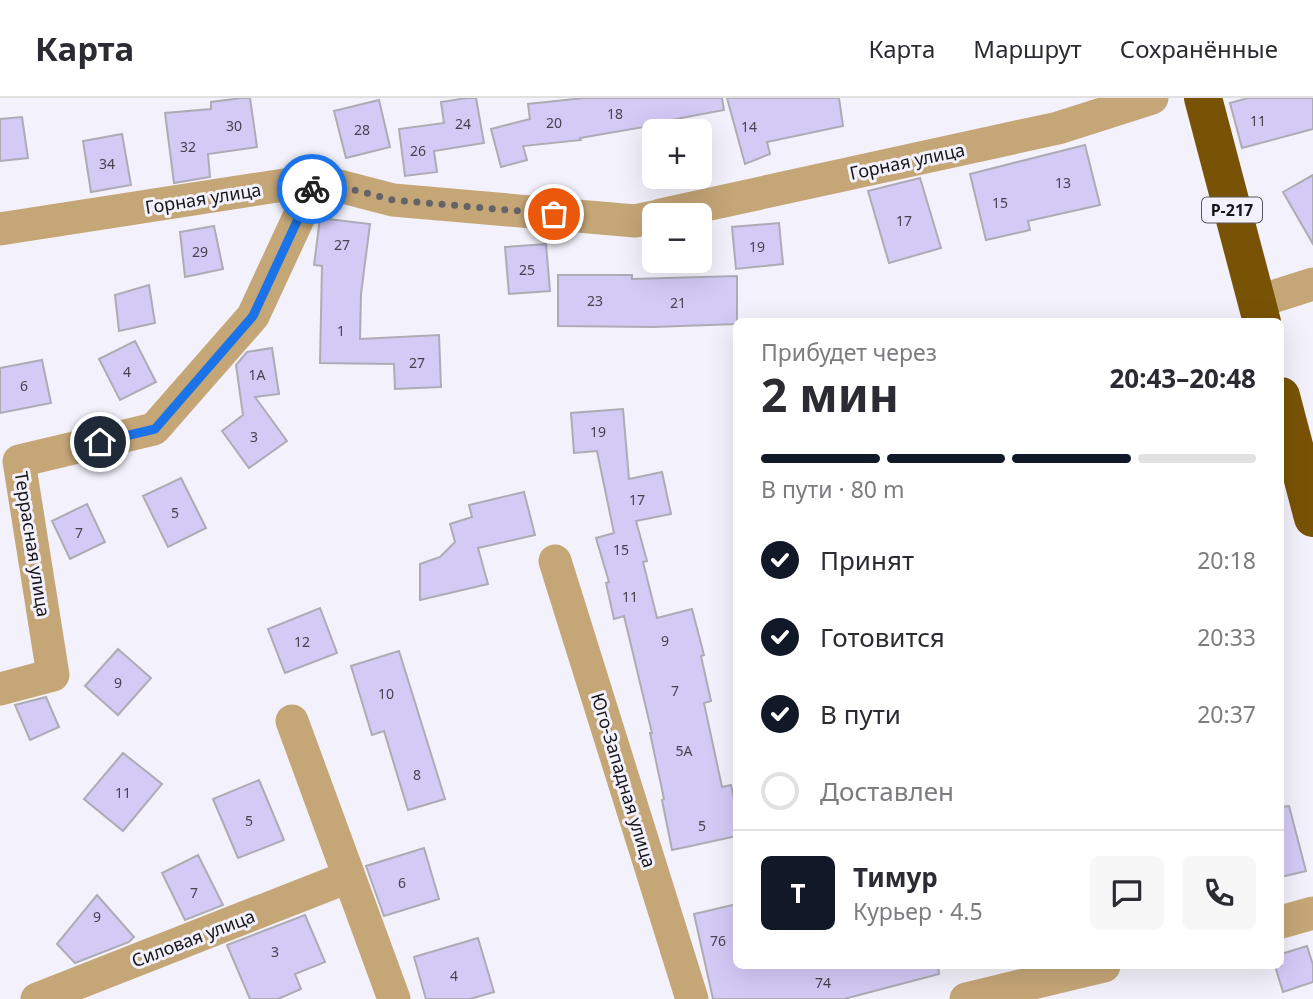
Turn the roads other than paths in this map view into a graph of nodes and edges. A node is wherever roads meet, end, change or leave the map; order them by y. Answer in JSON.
{"nodes":[{"id":1,"x":1152,"y":98,"type":"edge"},
{"id":2,"x":1203,"y":98,"type":"edge"},
{"id":3,"x":316,"y":180,"type":"junction"},
{"id":4,"x":712,"y":204,"type":"edge"},
{"id":5,"x":642,"y":219,"type":"edge"},
{"id":6,"x":0,"y":229,"type":"edge"},
{"id":7,"x":1313,"y":284,"type":"edge"},
{"id":8,"x":1259,"y":312,"type":"edge"},
{"id":9,"x":1284,"y":408,"type":"edge"},
{"id":10,"x":1313,"y":519,"type":"edge"},
{"id":11,"x":555,"y":561,"type":"dead end"},
{"id":12,"x":0,"y":689,"type":"edge"},
{"id":13,"x":292,"y":721,"type":"dead end"},
{"id":14,"x":348,"y":877,"type":"junction"},
{"id":15,"x":1313,"y":914,"type":"edge"},
{"id":16,"x":1284,"y":921,"type":"edge"},
{"id":17,"x":1091,"y":969,"type":"edge"},
{"id":18,"x":1026,"y":984,"type":"edge"},
{"id":19,"x":37,"y":999,"type":"edge"},
{"id":20,"x":394,"y":999,"type":"edge"},
{"id":21,"x":692,"y":999,"type":"edge"},
{"id":22,"x":966,"y":999,"type":"edge"}],
"edges":[{"from":1,"to":4,"type":"street","name":"Горная улица"},
{"from":2,"to":8,"type":"highway","number":"Р-217"},
{"from":3,"to":5,"type":"street","name":"Горная улица"},
{"from":3,"to":6,"type":"street","name":"Горная улица"},
{"from":3,"to":12,"type":"street","name":"Террасная улица"},
{"from":7,"to":8,"type":"street"},
{"from":9,"to":10,"type":"highway"},
{"from":11,"to":21,"type":"street","name":"Юго-Западная улица"},
{"from":13,"to":14,"type":"street"},
{"from":14,"to":19,"type":"street","name":"Силовая улица"},
{"from":14,"to":20,"type":"street"},
{"from":15,"to":16,"type":"street"},
{"from":17,"to":18,"type":"street"},
{"from":18,"to":22,"type":"street"}]}
